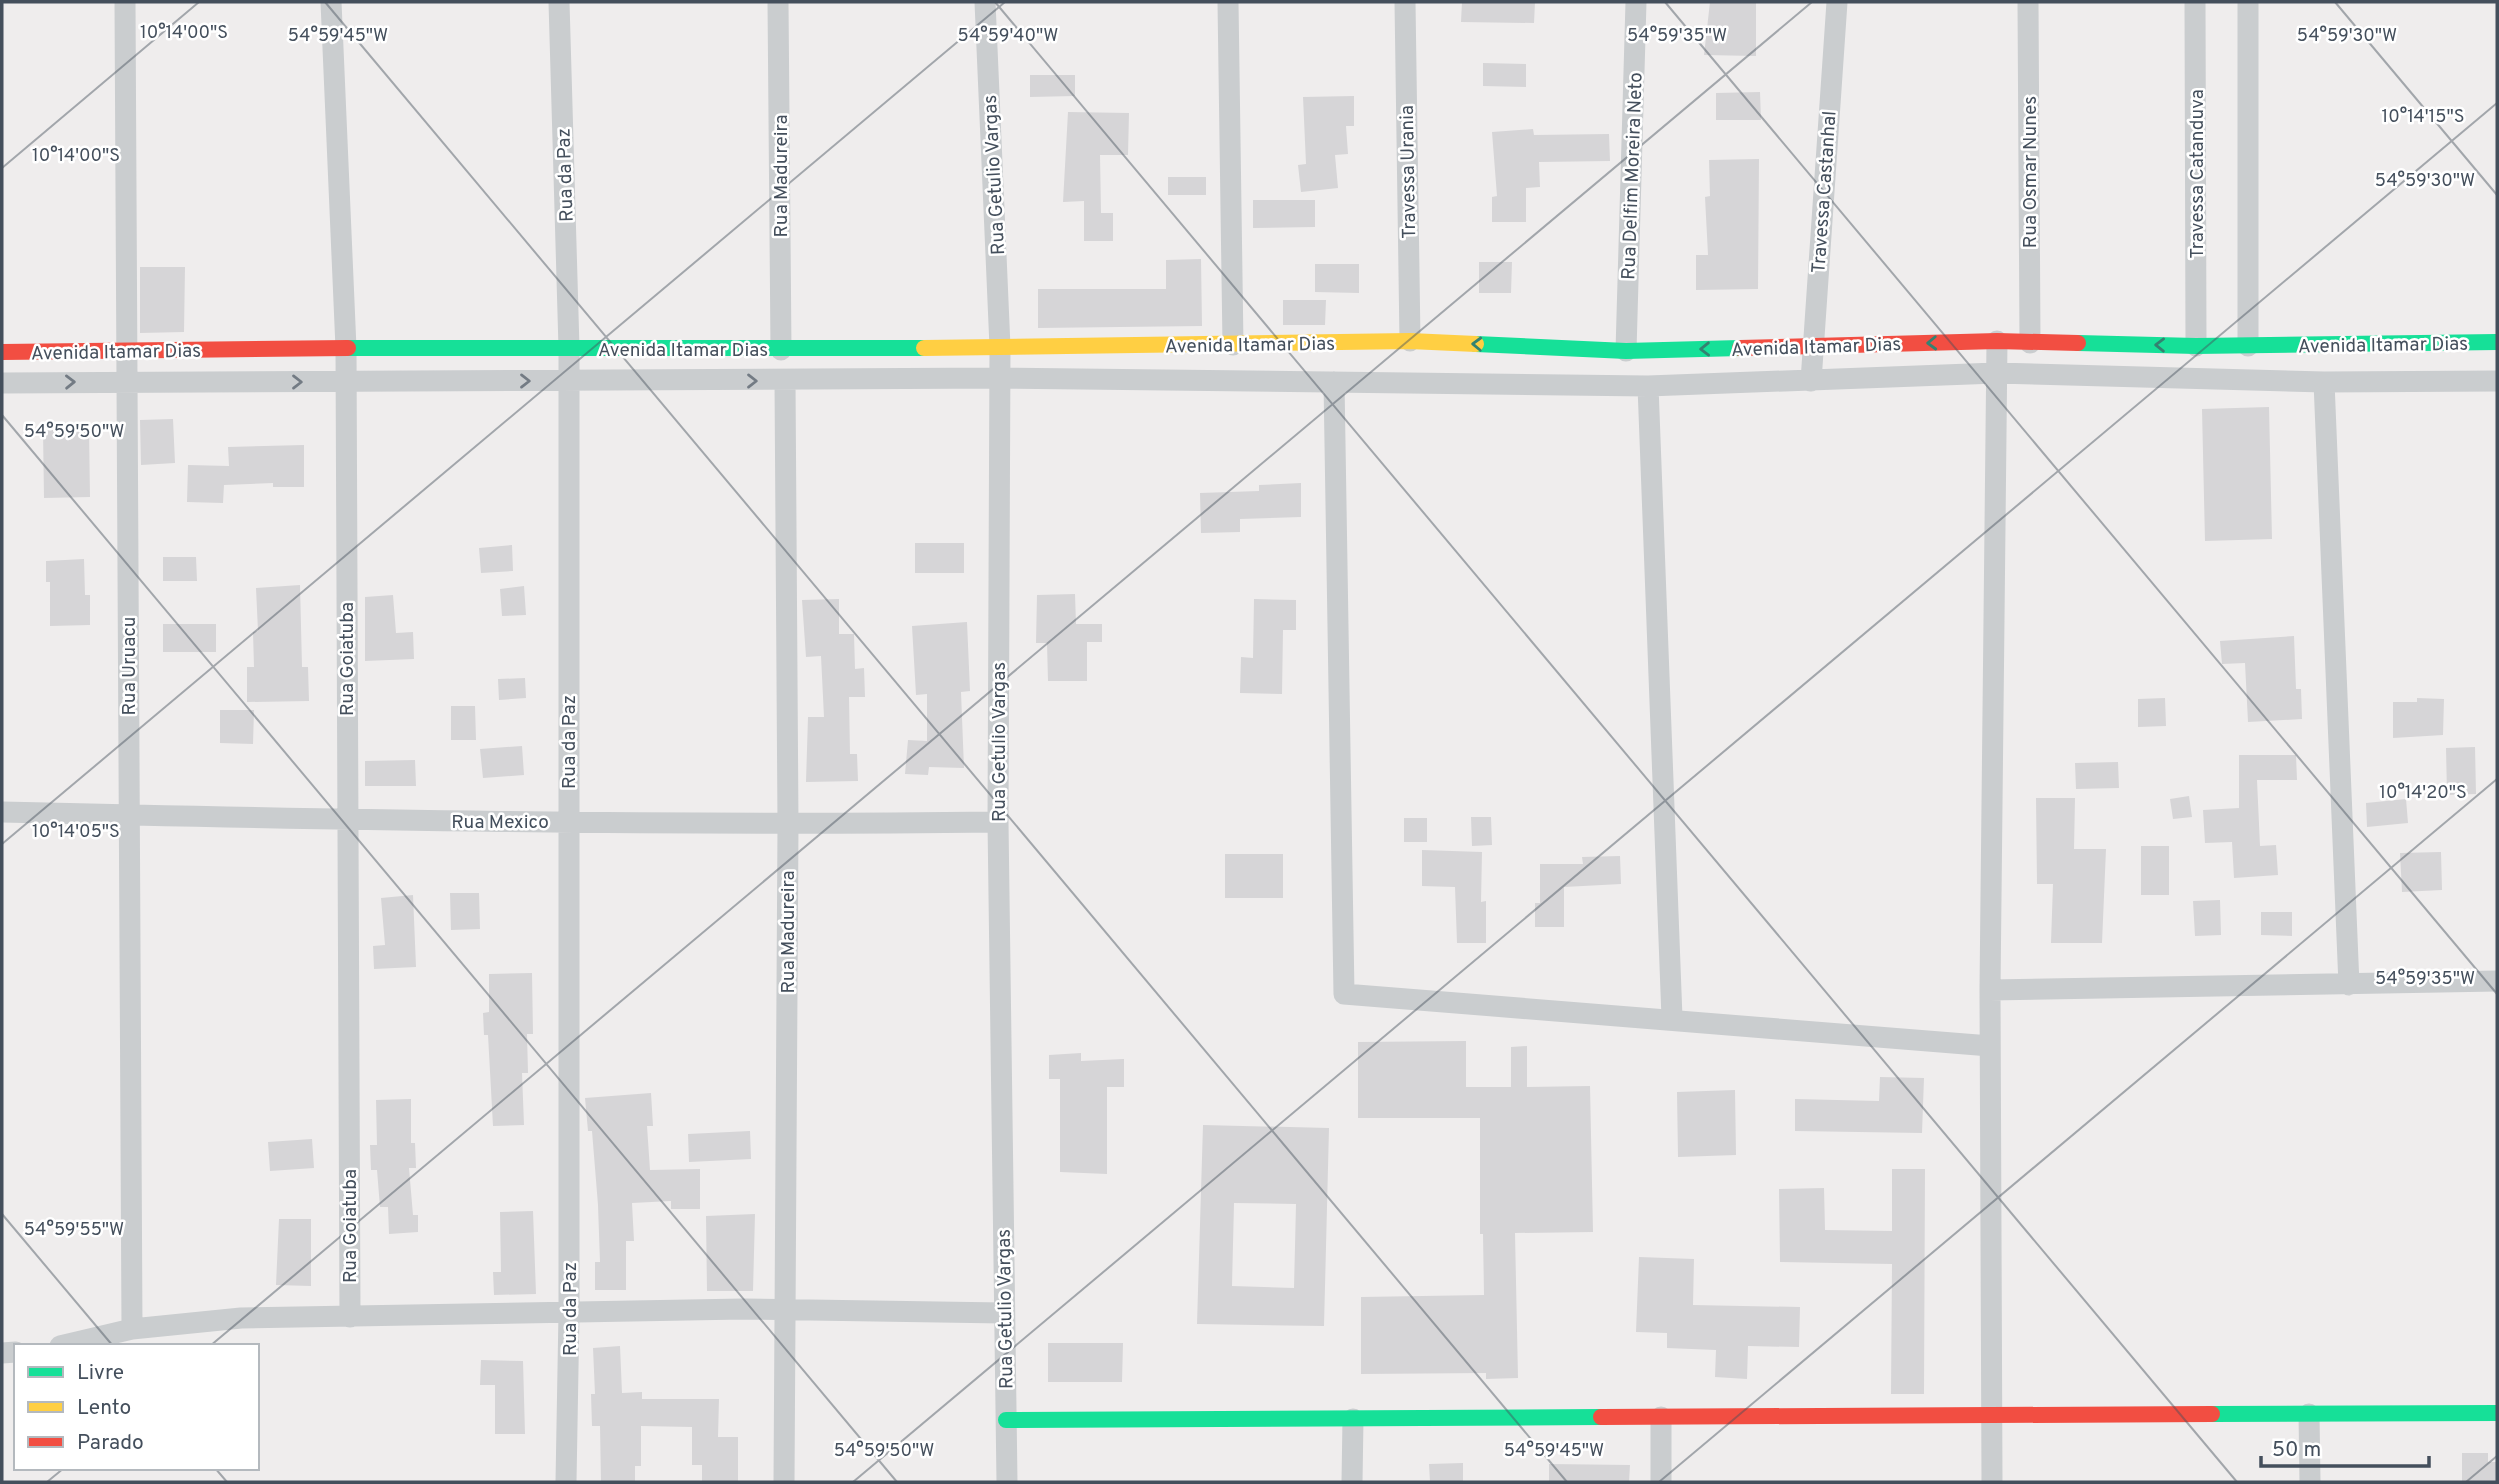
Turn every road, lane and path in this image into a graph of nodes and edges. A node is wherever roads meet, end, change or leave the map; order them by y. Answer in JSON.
{"nodes":[{"id":1,"x":125,"y":2,"type":"edge"},
{"id":2,"x":331,"y":2,"type":"edge"},
{"id":3,"x":558,"y":2,"type":"edge"},
{"id":4,"x":778,"y":2,"type":"edge"},
{"id":5,"x":985,"y":2,"type":"edge"},
{"id":6,"x":1228,"y":2,"type":"edge"},
{"id":7,"x":1405,"y":2,"type":"edge"},
{"id":8,"x":1636,"y":2,"type":"edge"},
{"id":9,"x":1838,"y":2,"type":"edge"},
{"id":10,"x":2028,"y":2,"type":"edge"},
{"id":11,"x":2195,"y":2,"type":"edge"},
{"id":12,"x":2248,"y":2,"type":"edge"},
{"id":13,"x":1410,"y":341,"type":"junction"},
{"id":14,"x":1997,"y":341,"type":"junction"},
{"id":15,"x":2497,"y":342,"type":"edge"},
{"id":16,"x":2030,"y":343,"type":"junction"},
{"id":17,"x":1233,"y":345,"type":"junction"},
{"id":18,"x":2196,"y":346,"type":"junction"},
{"id":19,"x":2248,"y":346,"type":"junction"},
{"id":20,"x":1000,"y":347,"type":"junction"},
{"id":21,"x":1812,"y":347,"type":"junction"},
{"id":22,"x":346,"y":348,"type":"junction"},
{"id":23,"x":569,"y":348,"type":"junction"},
{"id":24,"x":782,"y":350,"type":"junction"},
{"id":25,"x":128,"y":351,"type":"junction"},
{"id":26,"x":1626,"y":351,"type":"junction"},
{"id":27,"x":2,"y":352,"type":"edge"},
{"id":28,"x":1996,"y":373,"type":"junction"},
{"id":29,"x":1000,"y":378,"type":"junction"},
{"id":30,"x":2497,"y":380,"type":"edge"},
{"id":31,"x":569,"y":381,"type":"junction"},
{"id":32,"x":785,"y":381,"type":"junction"},
{"id":33,"x":128,"y":382,"type":"junction"},
{"id":34,"x":346,"y":382,"type":"junction"},
{"id":35,"x":1334,"y":382,"type":"junction"},
{"id":36,"x":1811,"y":382,"type":"junction"},
{"id":37,"x":2325,"y":382,"type":"junction"},
{"id":38,"x":2,"y":383,"type":"edge"},
{"id":39,"x":1648,"y":386,"type":"junction"},
{"id":40,"x":2,"y":812,"type":"edge"},
{"id":41,"x":128,"y":815,"type":"junction"},
{"id":42,"x":346,"y":821,"type":"junction"},
{"id":43,"x":568,"y":822,"type":"junction"},
{"id":44,"x":998,"y":822,"type":"junction"},
{"id":45,"x":788,"y":825,"type":"junction"},
{"id":46,"x":2497,"y":981,"type":"edge"},
{"id":47,"x":2349,"y":985,"type":"junction"},
{"id":48,"x":1990,"y":990,"type":"junction"},
{"id":49,"x":1672,"y":1018,"type":"junction"},
{"id":50,"x":1990,"y":1046,"type":"junction"},
{"id":51,"x":784,"y":1310,"type":"junction"},
{"id":52,"x":569,"y":1312,"type":"junction"},
{"id":53,"x":1003,"y":1313,"type":"junction"},
{"id":54,"x":350,"y":1317,"type":"junction"},
{"id":55,"x":132,"y":1329,"type":"junction"},
{"id":56,"x":68,"y":1344,"type":"edge"},
{"id":57,"x":2497,"y":1413,"type":"edge"},
{"id":58,"x":2309,"y":1414,"type":"junction"},
{"id":59,"x":1992,"y":1415,"type":"junction"},
{"id":60,"x":1661,"y":1417,"type":"junction"},
{"id":61,"x":1353,"y":1419,"type":"junction"},
{"id":62,"x":1006,"y":1420,"type":"junction"},
{"id":63,"x":566,"y":1482,"type":"edge"},
{"id":64,"x":784,"y":1482,"type":"edge"},
{"id":65,"x":1007,"y":1482,"type":"edge"},
{"id":66,"x":1352,"y":1482,"type":"edge"},
{"id":67,"x":1661,"y":1482,"type":"edge"},
{"id":68,"x":1992,"y":1482,"type":"edge"},
{"id":69,"x":2310,"y":1482,"type":"edge"}],
"edges":[{"from":1,"to":25,"type":"street","name":"Rua Uruacu"},
{"from":2,"to":22,"type":"street","name":"Rua Goiatuba"},
{"from":3,"to":23,"type":"street","name":"Rua da Paz"},
{"from":4,"to":24,"type":"street","name":"Rua Madureira"},
{"from":5,"to":20,"type":"street","name":"Rua Getulio Vargas"},
{"from":6,"to":17,"type":"street"},
{"from":7,"to":13,"type":"street","name":"Travessa Urania"},
{"from":8,"to":26,"type":"street","name":"Rua Delfim Moreira Neto"},
{"from":9,"to":21,"type":"street","name":"Travessa Castanhal"},
{"from":10,"to":16,"type":"street","name":"Rua Osmar Nunes"},
{"from":11,"to":18,"type":"street","name":"Travessa Catanduva"},
{"from":12,"to":19,"type":"street"},
{"from":13,"to":17,"type":"street","name":"Avenida Itamar Dias"},
{"from":26,"to":13,"type":"street","name":"Avenida Itamar Dias","one_way":true},
{"from":14,"to":16,"type":"street","name":"Avenida Itamar Dias"},
{"from":14,"to":21,"type":"street","name":"Avenida Itamar Dias","one_way":true},
{"from":14,"to":28,"type":"street"},
{"from":15,"to":19,"type":"street","name":"Avenida Itamar Dias"},
{"from":18,"to":16,"type":"street","name":"Avenida Itamar Dias","one_way":true},
{"from":17,"to":20,"type":"street","name":"Avenida Itamar Dias"},
{"from":18,"to":19,"type":"street","name":"Avenida Itamar Dias"},
{"from":20,"to":24,"type":"street","name":"Avenida Itamar Dias"},
{"from":20,"to":29,"type":"street","name":"Rua Getulio Vargas"},
{"from":21,"to":26,"type":"street","name":"Avenida Itamar Dias","one_way":true},
{"from":21,"to":36,"type":"street","name":"Travessa Castanhal"},
{"from":22,"to":23,"type":"street","name":"Avenida Itamar Dias"},
{"from":22,"to":25,"type":"street","name":"Avenida Itamar Dias"},
{"from":22,"to":34,"type":"street","name":"Rua Goiatuba"},
{"from":23,"to":24,"type":"street","name":"Avenida Itamar Dias"},
{"from":23,"to":31,"type":"street","name":"Rua da Paz"},
{"from":25,"to":27,"type":"street","name":"Avenida Itamar Dias"},
{"from":25,"to":33,"type":"street","name":"Rua Uruacu"},
{"from":28,"to":36,"type":"street","name":"Avenida Itamar Dias"},
{"from":28,"to":37,"type":"street","name":"Avenida Itamar Dias"},
{"from":28,"to":48,"type":"street"},
{"from":29,"to":32,"type":"street","name":"Avenida Itamar Dias"},
{"from":29,"to":35,"type":"street","name":"Avenida Itamar Dias"},
{"from":29,"to":44,"type":"street","name":"Rua Getulio Vargas"},
{"from":30,"to":37,"type":"street","name":"Avenida Itamar Dias"},
{"from":31,"to":32,"type":"street","name":"Avenida Itamar Dias","one_way":true},
{"from":34,"to":31,"type":"street","name":"Avenida Itamar Dias","one_way":true},
{"from":31,"to":43,"type":"street","name":"Rua da Paz"},
{"from":32,"to":45,"type":"street","name":"Rua Madureira"},
{"from":33,"to":34,"type":"street","name":"Avenida Itamar Dias","one_way":true},
{"from":38,"to":33,"type":"street","name":"Avenida Itamar Dias","one_way":true},
{"from":33,"to":41,"type":"street","name":"Rua Uruacu"},
{"from":34,"to":42,"type":"street","name":"Rua Goiatuba"},
{"from":35,"to":39,"type":"street","name":"Avenida Itamar Dias"},
{"from":35,"to":49,"type":"street"},
{"from":36,"to":39,"type":"street","name":"Avenida Itamar Dias"},
{"from":37,"to":47,"type":"street"},
{"from":39,"to":49,"type":"street"},
{"from":40,"to":41,"type":"street","name":"Rua Mexico"},
{"from":41,"to":42,"type":"street","name":"Rua Mexico"},
{"from":41,"to":55,"type":"street","name":"Rua Uruacu"},
{"from":42,"to":43,"type":"street","name":"Rua Mexico"},
{"from":42,"to":54,"type":"street","name":"Rua Goiatuba"},
{"from":43,"to":45,"type":"street","name":"Rua Mexico"},
{"from":43,"to":52,"type":"street","name":"Rua da Paz"},
{"from":44,"to":45,"type":"street","name":"Rua Mexico"},
{"from":44,"to":53,"type":"street","name":"Rua Getulio Vargas"},
{"from":45,"to":51,"type":"street","name":"Rua Madureira"},
{"from":46,"to":47,"type":"street"},
{"from":47,"to":48,"type":"street"},
{"from":48,"to":50,"type":"street"},
{"from":49,"to":50,"type":"street"},
{"from":50,"to":59,"type":"street"},
{"from":51,"to":52,"type":"street"},
{"from":51,"to":53,"type":"street"},
{"from":51,"to":64,"type":"street","name":"Rua Madureira"},
{"from":52,"to":54,"type":"street"},
{"from":52,"to":63,"type":"street","name":"Rua da Paz"},
{"from":53,"to":62,"type":"street","name":"Rua Getulio Vargas"},
{"from":54,"to":55,"type":"street"},
{"from":55,"to":56,"type":"street"},
{"from":57,"to":58,"type":"street"},
{"from":58,"to":59,"type":"street"},
{"from":58,"to":69,"type":"street"},
{"from":59,"to":60,"type":"street"},
{"from":59,"to":68,"type":"street"},
{"from":60,"to":61,"type":"street"},
{"from":60,"to":67,"type":"street"},
{"from":61,"to":62,"type":"street"},
{"from":61,"to":66,"type":"street"},
{"from":62,"to":65,"type":"street","name":"Rua Getulio Vargas"}]}
